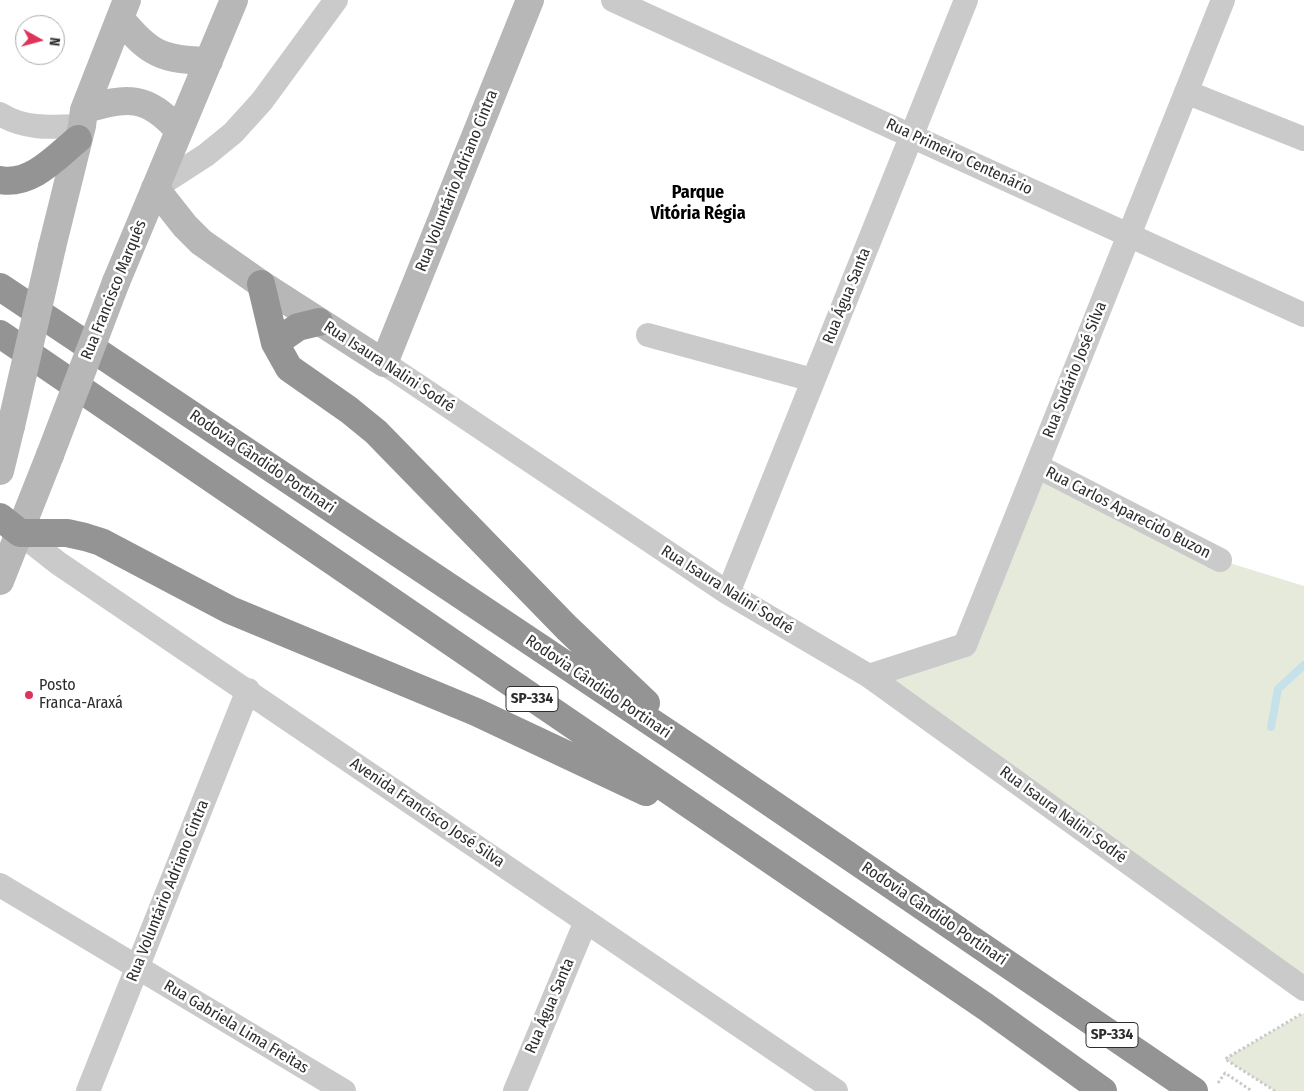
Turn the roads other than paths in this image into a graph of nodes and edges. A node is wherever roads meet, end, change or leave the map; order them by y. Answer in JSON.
{"nodes":[{"id":1,"x":234,"y":0,"type":"edge"},
{"id":2,"x":336,"y":0,"type":"edge"},
{"id":3,"x":530,"y":0,"type":"edge"},
{"id":4,"x":613,"y":0,"type":"edge"},
{"id":5,"x":966,"y":0,"type":"edge"},
{"id":6,"x":1222,"y":0,"type":"edge"},
{"id":7,"x":124,"y":9,"type":"edge"},
{"id":8,"x":209,"y":61,"type":"junction"},
{"id":9,"x":1186,"y":92,"type":"junction"},
{"id":10,"x":0,"y":114,"type":"edge"},
{"id":11,"x":81,"y":125,"type":"junction"},
{"id":12,"x":179,"y":131,"type":"junction"},
{"id":13,"x":912,"y":135,"type":"junction"},
{"id":14,"x":1304,"y":139,"type":"edge"},
{"id":15,"x":0,"y":180,"type":"edge"},
{"id":16,"x":155,"y":188,"type":"junction"},
{"id":17,"x":1129,"y":235,"type":"junction"},
{"id":18,"x":261,"y":284,"type":"junction"},
{"id":19,"x":0,"y":287,"type":"edge"},
{"id":20,"x":1304,"y":315,"type":"edge"},
{"id":21,"x":319,"y":322,"type":"junction"},
{"id":22,"x":0,"y":334,"type":"edge"},
{"id":23,"x":648,"y":335,"type":"dead end"},
{"id":24,"x":275,"y":343,"type":"junction"},
{"id":25,"x":384,"y":362,"type":"junction"},
{"id":26,"x":813,"y":380,"type":"junction"},
{"id":27,"x":1037,"y":466,"type":"junction"},
{"id":28,"x":0,"y":471,"type":"edge"},
{"id":29,"x":10,"y":525,"type":"edge"},
{"id":30,"x":1220,"y":560,"type":"dead end"},
{"id":31,"x":0,"y":581,"type":"edge"},
{"id":32,"x":728,"y":593,"type":"junction"},
{"id":33,"x":869,"y":676,"type":"junction"},
{"id":34,"x":248,"y":690,"type":"junction"},
{"id":35,"x":699,"y":754,"type":"junction"},
{"id":36,"x":720,"y":827,"type":"junction"},
{"id":37,"x":0,"y":885,"type":"edge"},
{"id":38,"x":586,"y":921,"type":"junction"},
{"id":39,"x":137,"y":968,"type":"junction"},
{"id":40,"x":1304,"y":989,"type":"edge"},
{"id":41,"x":1205,"y":1088,"type":"edge"},
{"id":42,"x":88,"y":1091,"type":"edge"},
{"id":43,"x":344,"y":1091,"type":"edge"},
{"id":44,"x":515,"y":1091,"type":"edge"},
{"id":45,"x":836,"y":1091,"type":"edge"},
{"id":46,"x":1103,"y":1091,"type":"edge"}],
"edges":[{"from":1,"to":8,"type":"main road","name":"Rua Francisco Marquês"},
{"from":2,"to":16,"type":"street"},
{"from":3,"to":25,"type":"main road","name":"Rua Voluntário Adriano Cintra"},
{"from":4,"to":13,"type":"street","name":"Rua Primeiro Centenário"},
{"from":5,"to":13,"type":"street","name":"Rua Água Santa"},
{"from":6,"to":9,"type":"street","name":"Rua Sudário José Silva"},
{"from":7,"to":8,"type":"main road"},
{"from":7,"to":11,"type":"main road"},
{"from":8,"to":12,"type":"main road","name":"Rua Francisco Marquês"},
{"from":9,"to":14,"type":"street"},
{"from":9,"to":17,"type":"street","name":"Rua Sudário José Silva"},
{"from":10,"to":11,"type":"street"},
{"from":11,"to":12,"type":"main road"},
{"from":11,"to":15,"type":"highway"},
{"from":11,"to":28,"type":"main road","bridge":true},
{"from":12,"to":16,"type":"main road","name":"Rua Francisco Marquês"},
{"from":13,"to":17,"type":"street","name":"Rua Primeiro Centenário"},
{"from":13,"to":26,"type":"street","name":"Rua Água Santa"},
{"from":16,"to":18,"type":"main road","name":"Rua Isaura Nalini Sodré"},
{"from":16,"to":29,"type":"main road","name":"Rua Francisco Marquês","bridge":true},
{"from":17,"to":20,"type":"street","name":"Rua Primeiro Centenário"},
{"from":17,"to":27,"type":"street","name":"Rua Sudário José Silva"},
{"from":18,"to":21,"type":"main road","name":"Rua Isaura Nalini Sodré"},
{"from":18,"to":24,"type":"highway"},
{"from":19,"to":35,"type":"highway","name":"Rodovia Cândido Portinari","number":"SP-334"},
{"from":21,"to":24,"type":"highway"},
{"from":21,"to":25,"type":"main road","name":"Rua Isaura Nalini Sodré"},
{"from":22,"to":36,"type":"highway","number":"SP-334"},
{"from":23,"to":26,"type":"street"},
{"from":24,"to":35,"type":"highway"},
{"from":25,"to":32,"type":"street","name":"Rua Isaura Nalini Sodré"},
{"from":26,"to":32,"type":"street","name":"Rua Água Santa"},
{"from":27,"to":30,"type":"street","name":"Rua Carlos Aparecido Buzon"},
{"from":27,"to":33,"type":"street","name":"Rua Sudário José Silva"},
{"from":29,"to":31,"type":"main road","name":"Rua Francisco Marquês"},
{"from":29,"to":34,"type":"street","name":"Avenida Francisco José Silva"},
{"from":29,"to":36,"type":"highway"},
{"from":32,"to":33,"type":"street","name":"Rua Isaura Nalini Sodré"},
{"from":33,"to":40,"type":"street","name":"Rua Isaura Nalini Sodré"},
{"from":34,"to":38,"type":"street","name":"Avenida Francisco José Silva"},
{"from":34,"to":39,"type":"street","name":"Rua Voluntário Adriano Cintra"},
{"from":35,"to":41,"type":"highway","name":"Rodovia Cândido Portinari","number":"SP-334"},
{"from":36,"to":46,"type":"highway","number":"SP-334"},
{"from":37,"to":39,"type":"street","name":"Rua Gabriela Lima Freitas"},
{"from":38,"to":44,"type":"street","name":"Rua Água Santa"},
{"from":38,"to":45,"type":"street","name":"Avenida Francisco José Silva"},
{"from":39,"to":42,"type":"street","name":"Rua Voluntário Adriano Cintra"},
{"from":39,"to":43,"type":"street","name":"Rua Gabriela Lima Freitas"}]}
